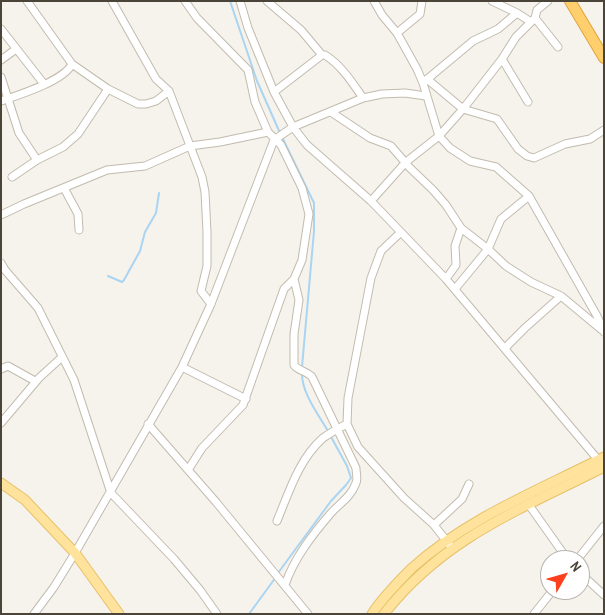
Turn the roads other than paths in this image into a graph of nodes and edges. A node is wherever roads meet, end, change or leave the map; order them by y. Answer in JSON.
{"nodes":[{"id":1,"x":27,"y":1,"type":"edge"},
{"id":2,"x":112,"y":1,"type":"edge"},
{"id":3,"x":185,"y":1,"type":"edge"},
{"id":4,"x":240,"y":1,"type":"edge"},
{"id":5,"x":267,"y":1,"type":"edge"},
{"id":6,"x":374,"y":1,"type":"edge"},
{"id":7,"x":422,"y":1,"type":"edge"},
{"id":8,"x":492,"y":1,"type":"edge"},
{"id":9,"x":548,"y":1,"type":"edge"},
{"id":10,"x":570,"y":1,"type":"edge"},
{"id":11,"x":517,"y":13,"type":"junction"},
{"id":12,"x":533,"y":20,"type":"junction"},
{"id":13,"x":1,"y":29,"type":"edge"},
{"id":14,"x":398,"y":33,"type":"junction"},
{"id":15,"x":558,"y":46,"type":"dead end"},
{"id":16,"x":16,"y":49,"type":"junction"},
{"id":17,"x":322,"y":56,"type":"junction"},
{"id":18,"x":604,"y":58,"type":"edge"},
{"id":19,"x":502,"y":59,"type":"junction"},
{"id":20,"x":1,"y":60,"type":"edge"},
{"id":21,"x":72,"y":64,"type":"junction"},
{"id":22,"x":1,"y":78,"type":"edge"},
{"id":23,"x":425,"y":81,"type":"junction"},
{"id":24,"x":44,"y":84,"type":"junction"},
{"id":25,"x":108,"y":89,"type":"junction"},
{"id":26,"x":169,"y":91,"type":"junction"},
{"id":27,"x":274,"y":92,"type":"junction"},
{"id":28,"x":426,"y":96,"type":"junction"},
{"id":29,"x":363,"y":98,"type":"junction"},
{"id":30,"x":5,"y":100,"type":"edge"},
{"id":31,"x":528,"y":102,"type":"dead end"},
{"id":32,"x":463,"y":109,"type":"junction"},
{"id":33,"x":331,"y":112,"type":"junction"},
{"id":34,"x":293,"y":127,"type":"junction"},
{"id":35,"x":604,"y":130,"type":"edge"},
{"id":36,"x":268,"y":132,"type":"junction"},
{"id":37,"x":439,"y":136,"type":"junction"},
{"id":38,"x":276,"y":138,"type":"junction"},
{"id":39,"x":190,"y":146,"type":"junction"},
{"id":40,"x":37,"y":160,"type":"junction"},
{"id":41,"x":406,"y":162,"type":"junction"},
{"id":42,"x":12,"y":177,"type":"dead end"},
{"id":43,"x":64,"y":188,"type":"junction"},
{"id":44,"x":529,"y":196,"type":"junction"},
{"id":45,"x":371,"y":201,"type":"junction"},
{"id":46,"x":1,"y":215,"type":"edge"},
{"id":47,"x":461,"y":228,"type":"junction"},
{"id":48,"x":79,"y":230,"type":"dead end"},
{"id":49,"x":401,"y":232,"type":"junction"},
{"id":50,"x":488,"y":249,"type":"junction"},
{"id":51,"x":1,"y":263,"type":"edge"},
{"id":52,"x":294,"y":279,"type":"junction"},
{"id":53,"x":446,"y":279,"type":"junction"},
{"id":54,"x":455,"y":289,"type":"junction"},
{"id":55,"x":561,"y":296,"type":"junction"},
{"id":56,"x":211,"y":304,"type":"junction"},
{"id":57,"x":603,"y":331,"type":"edge"},
{"id":58,"x":505,"y":348,"type":"junction"},
{"id":59,"x":62,"y":357,"type":"junction"},
{"id":60,"x":182,"y":367,"type":"junction"},
{"id":61,"x":1,"y":369,"type":"edge"},
{"id":62,"x":35,"y":382,"type":"junction"},
{"id":63,"x":246,"y":399,"type":"junction"},
{"id":64,"x":1,"y":423,"type":"edge"},
{"id":65,"x":148,"y":424,"type":"junction"},
{"id":66,"x":347,"y":424,"type":"junction"},
{"id":67,"x":335,"y":431,"type":"junction"},
{"id":68,"x":602,"y":461,"type":"edge"},
{"id":69,"x":188,"y":470,"type":"junction"},
{"id":70,"x":1,"y":483,"type":"edge"},
{"id":71,"x":469,"y":484,"type":"dead end"},
{"id":72,"x":111,"y":493,"type":"junction"},
{"id":73,"x":529,"y":505,"type":"junction"},
{"id":74,"x":278,"y":521,"type":"dead end"},
{"id":75,"x":434,"y":525,"type":"junction"},
{"id":76,"x":604,"y":526,"type":"edge"},
{"id":77,"x":446,"y":541,"type":"junction"},
{"id":78,"x":452,"y":548,"type":"junction"},
{"id":79,"x":561,"y":550,"type":"edge"},
{"id":80,"x":585,"y":550,"type":"edge"},
{"id":81,"x":75,"y":553,"type":"junction"},
{"id":82,"x":282,"y":582,"type":"junction"},
{"id":83,"x":590,"y":582,"type":"edge"},
{"id":84,"x":604,"y":595,"type":"edge"},
{"id":85,"x":545,"y":600,"type":"edge"},
{"id":86,"x":34,"y":614,"type":"edge"},
{"id":87,"x":119,"y":614,"type":"edge"},
{"id":88,"x":217,"y":614,"type":"edge"},
{"id":89,"x":308,"y":614,"type":"edge"},
{"id":90,"x":372,"y":614,"type":"edge"},
{"id":91,"x":384,"y":614,"type":"edge"},
{"id":92,"x":534,"y":614,"type":"edge"}],
"edges":[{"from":1,"to":21,"type":"street"},
{"from":2,"to":26,"type":"street"},
{"from":3,"to":36,"type":"street"},
{"from":4,"to":27,"type":"street"},
{"from":5,"to":17,"type":"street"},
{"from":6,"to":14,"type":"street"},
{"from":7,"to":14,"type":"street"},
{"from":8,"to":11,"type":"street"},
{"from":9,"to":12,"type":"street"},
{"from":10,"to":18,"type":"highway"},
{"from":11,"to":12,"type":"street"},
{"from":11,"to":23,"type":"street"},
{"from":12,"to":15,"type":"street"},
{"from":12,"to":19,"type":"street"},
{"from":13,"to":16,"type":"street"},
{"from":14,"to":23,"type":"street"},
{"from":16,"to":20,"type":"street"},
{"from":16,"to":24,"type":"street"},
{"from":17,"to":27,"type":"street"},
{"from":17,"to":29,"type":"street"},
{"from":19,"to":31,"type":"street"},
{"from":19,"to":32,"type":"street"},
{"from":21,"to":24,"type":"street"},
{"from":21,"to":25,"type":"street"},
{"from":22,"to":30,"type":"street"},
{"from":23,"to":28,"type":"street"},
{"from":23,"to":32,"type":"street"},
{"from":24,"to":30,"type":"street"},
{"from":25,"to":26,"type":"street"},
{"from":25,"to":40,"type":"street"},
{"from":26,"to":39,"type":"street"},
{"from":27,"to":34,"type":"street"},
{"from":28,"to":29,"type":"street"},
{"from":28,"to":37,"type":"street"},
{"from":29,"to":33,"type":"street"},
{"from":30,"to":40,"type":"street"},
{"from":32,"to":35,"type":"street"},
{"from":32,"to":37,"type":"street"},
{"from":33,"to":34,"type":"street"},
{"from":33,"to":41,"type":"street"},
{"from":34,"to":38,"type":"street"},
{"from":34,"to":45,"type":"street"},
{"from":36,"to":38,"type":"street"},
{"from":36,"to":39,"type":"street"},
{"from":37,"to":41,"type":"street"},
{"from":37,"to":44,"type":"street"},
{"from":38,"to":52,"type":"street"},
{"from":38,"to":56,"type":"street"},
{"from":39,"to":43,"type":"street"},
{"from":39,"to":56,"type":"street"},
{"from":40,"to":42,"type":"street"},
{"from":41,"to":45,"type":"street"},
{"from":41,"to":47,"type":"street"},
{"from":43,"to":46,"type":"street"},
{"from":43,"to":48,"type":"street"},
{"from":44,"to":50,"type":"street"},
{"from":44,"to":57,"type":"street"},
{"from":45,"to":49,"type":"street"},
{"from":47,"to":50,"type":"street"},
{"from":47,"to":53,"type":"street"},
{"from":49,"to":53,"type":"street"},
{"from":49,"to":66,"type":"street"},
{"from":50,"to":54,"type":"street"},
{"from":50,"to":55,"type":"street"},
{"from":51,"to":59,"type":"street"},
{"from":52,"to":63,"type":"street"},
{"from":52,"to":67,"type":"street"},
{"from":53,"to":54,"type":"street"},
{"from":54,"to":58,"type":"street"},
{"from":55,"to":57,"type":"street"},
{"from":55,"to":58,"type":"street"},
{"from":56,"to":60,"type":"street"},
{"from":58,"to":68,"type":"street"},
{"from":59,"to":62,"type":"street"},
{"from":59,"to":72,"type":"street"},
{"from":60,"to":63,"type":"street"},
{"from":60,"to":65,"type":"street"},
{"from":61,"to":62,"type":"street"},
{"from":62,"to":64,"type":"street"},
{"from":63,"to":69,"type":"street"},
{"from":65,"to":69,"type":"street"},
{"from":65,"to":72,"type":"street"},
{"from":66,"to":67,"type":"street"},
{"from":66,"to":75,"type":"street"},
{"from":67,"to":74,"type":"street"},
{"from":67,"to":82,"type":"street"},
{"from":68,"to":73,"type":"main road"},
{"from":68,"to":77,"type":"main road"},
{"from":69,"to":82,"type":"street"},
{"from":70,"to":81,"type":"main road"},
{"from":71,"to":75,"type":"street"},
{"from":72,"to":81,"type":"street"},
{"from":72,"to":88,"type":"street"},
{"from":73,"to":78,"type":"main road"},
{"from":73,"to":79,"type":"street"},
{"from":75,"to":77,"type":"street"},
{"from":76,"to":80,"type":"street"},
{"from":77,"to":78,"type":"street"},
{"from":77,"to":90,"type":"main road"},
{"from":78,"to":91,"type":"main road"},
{"from":81,"to":86,"type":"street"},
{"from":81,"to":87,"type":"main road"},
{"from":82,"to":89,"type":"street"},
{"from":83,"to":84,"type":"street"},
{"from":85,"to":92,"type":"street"}]}
